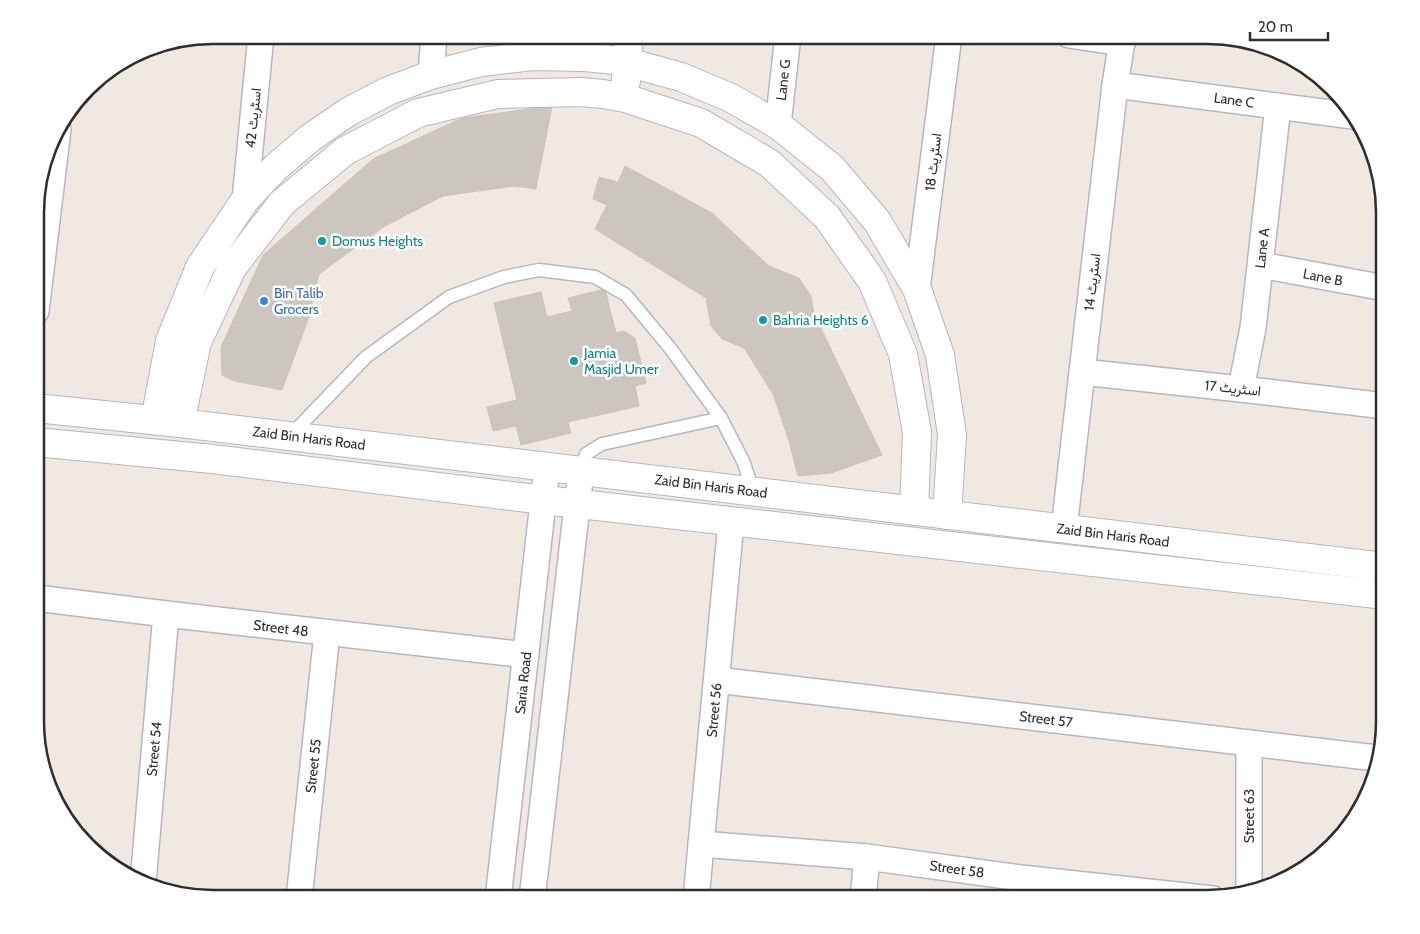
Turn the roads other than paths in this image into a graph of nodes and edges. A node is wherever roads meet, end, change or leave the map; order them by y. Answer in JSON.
{"nodes":[{"id":1,"x":261,"y":44,"type":"edge"},
{"id":2,"x":433,"y":44,"type":"edge"},
{"id":3,"x":629,"y":44,"type":"edge"},
{"id":4,"x":787,"y":44,"type":"edge"},
{"id":5,"x":948,"y":44,"type":"edge"},
{"id":6,"x":1121,"y":44,"type":"edge"},
{"id":7,"x":585,"y":46,"type":"edge"},
{"id":8,"x":628,"y":62,"type":"junction"},
{"id":9,"x":431,"y":75,"type":"junction"},
{"id":10,"x":1115,"y":85,"type":"junction"},
{"id":11,"x":580,"y":92,"type":"junction"},
{"id":12,"x":625,"y":98,"type":"junction"},
{"id":13,"x":1278,"y":106,"type":"junction"},
{"id":14,"x":1345,"y":115,"type":"edge"},
{"id":15,"x":778,"y":125,"type":"junction"},
{"id":16,"x":53,"y":159,"type":"edge"},
{"id":17,"x":245,"y":200,"type":"junction"},
{"id":18,"x":44,"y":212,"type":"edge"},
{"id":19,"x":1260,"y":265,"type":"junction"},
{"id":20,"x":1376,"y":286,"type":"edge"},
{"id":21,"x":917,"y":289,"type":"junction"},
{"id":22,"x":1082,"y":372,"type":"junction"},
{"id":23,"x":1242,"y":389,"type":"junction"},
{"id":24,"x":1376,"y":405,"type":"edge"},
{"id":25,"x":44,"y":409,"type":"edge"},
{"id":26,"x":721,"y":418,"type":"junction"},
{"id":27,"x":168,"y":421,"type":"junction"},
{"id":28,"x":290,"y":436,"type":"junction"},
{"id":29,"x":44,"y":443,"type":"edge"},
{"id":30,"x":547,"y":466,"type":"junction"},
{"id":31,"x":581,"y":471,"type":"junction"},
{"id":32,"x":753,"y":492,"type":"junction"},
{"id":33,"x":544,"y":500,"type":"junction"},
{"id":34,"x":577,"y":504,"type":"junction"},
{"id":35,"x":914,"y":511,"type":"junction"},
{"id":36,"x":947,"y":515,"type":"junction"},
{"id":37,"x":731,"y":522,"type":"junction"},
{"id":38,"x":1064,"y":529,"type":"junction"},
{"id":39,"x":1376,"y":567,"type":"edge"},
{"id":40,"x":1376,"y":594,"type":"edge"},
{"id":41,"x":44,"y":599,"type":"edge"},
{"id":42,"x":166,"y":614,"type":"junction"},
{"id":43,"x":327,"y":633,"type":"junction"},
{"id":44,"x":526,"y":655,"type":"junction"},
{"id":45,"x":717,"y":680,"type":"junction"},
{"id":46,"x":1249,"y":743,"type":"junction"},
{"id":47,"x":1372,"y":758,"type":"edge"},
{"id":48,"x":701,"y":844,"type":"junction"},
{"id":49,"x":867,"y":857,"type":"junction"},
{"id":50,"x":144,"y":875,"type":"edge"},
{"id":51,"x":1249,"y":884,"type":"edge"},
{"id":52,"x":1020,"y":888,"type":"edge"},
{"id":53,"x":300,"y":890,"type":"edge"},
{"id":54,"x":499,"y":890,"type":"edge"},
{"id":55,"x":533,"y":890,"type":"edge"},
{"id":56,"x":697,"y":890,"type":"edge"},
{"id":57,"x":864,"y":890,"type":"edge"},
{"id":58,"x":1055,"y":890,"type":"edge"}],
"edges":[{"from":1,"to":17,"type":"street","name":"اسٹریٹ 42"},
{"from":2,"to":9,"type":"street"},
{"from":3,"to":8,"type":"street"},
{"from":4,"to":15,"type":"street","name":"Lane G"},
{"from":5,"to":21,"type":"street","name":"اسٹریٹ 18"},
{"from":6,"to":10,"type":"street","name":"اسٹریٹ 14"},
{"from":7,"to":8,"type":"street"},
{"from":7,"to":9,"type":"street"},
{"from":7,"to":11,"type":"street"},
{"from":8,"to":12,"type":"street"},
{"from":8,"to":15,"type":"street"},
{"from":9,"to":17,"type":"street"},
{"from":10,"to":13,"type":"street","name":"Lane C"},
{"from":10,"to":22,"type":"street","name":"اسٹریٹ 14"},
{"from":11,"to":12,"type":"street"},
{"from":11,"to":27,"type":"street"},
{"from":12,"to":35,"type":"street"},
{"from":13,"to":14,"type":"street","name":"Lane C"},
{"from":13,"to":19,"type":"street","name":"Lane A"},
{"from":15,"to":21,"type":"street"},
{"from":16,"to":18,"type":"street"},
{"from":17,"to":27,"type":"street"},
{"from":19,"to":20,"type":"street","name":"Lane B"},
{"from":19,"to":23,"type":"street","name":"Lane A"},
{"from":21,"to":36,"type":"street"},
{"from":22,"to":23,"type":"street","name":"اسٹریٹ 17"},
{"from":22,"to":38,"type":"street","name":"اسٹریٹ 14"},
{"from":23,"to":24,"type":"street","name":"اسٹریٹ 17"},
{"from":25,"to":27,"type":"street","name":"Zaid Bin Haris Road"},
{"from":26,"to":28,"type":"lane"},
{"from":26,"to":31,"type":"lane"},
{"from":26,"to":32,"type":"lane"},
{"from":27,"to":28,"type":"street","name":"Zaid Bin Haris Road"},
{"from":28,"to":30,"type":"street","name":"Zaid Bin Haris Road"},
{"from":29,"to":33,"type":"street","name":"Zaid Bin Haris Road"},
{"from":30,"to":31,"type":"street","name":"Zaid Bin Haris Road"},
{"from":30,"to":33,"type":"street","name":"Saria Road"},
{"from":31,"to":32,"type":"street","name":"Zaid Bin Haris Road"},
{"from":31,"to":34,"type":"street"},
{"from":32,"to":35,"type":"street","name":"Zaid Bin Haris Road"},
{"from":33,"to":34,"type":"street","name":"Zaid Bin Haris Road"},
{"from":33,"to":44,"type":"street","name":"Saria Road"},
{"from":34,"to":37,"type":"street","name":"Zaid Bin Haris Road"},
{"from":34,"to":55,"type":"street"},
{"from":35,"to":36,"type":"street","name":"Zaid Bin Haris Road"},
{"from":36,"to":38,"type":"street","name":"Zaid Bin Haris Road"},
{"from":37,"to":40,"type":"street","name":"Zaid Bin Haris Road"},
{"from":37,"to":45,"type":"street","name":"Street 56"},
{"from":38,"to":39,"type":"street","name":"Zaid Bin Haris Road"},
{"from":41,"to":42,"type":"street","name":"Street 48"},
{"from":42,"to":43,"type":"street","name":"Street 48"},
{"from":42,"to":50,"type":"street","name":"Street 54"},
{"from":43,"to":44,"type":"street","name":"Street 48"},
{"from":43,"to":53,"type":"street","name":"Street 55"},
{"from":44,"to":54,"type":"street","name":"Saria Road"},
{"from":45,"to":46,"type":"street","name":"Street 57"},
{"from":45,"to":48,"type":"street","name":"Street 56"},
{"from":46,"to":47,"type":"street","name":"Street 57"},
{"from":46,"to":51,"type":"street","name":"Street 63"},
{"from":48,"to":49,"type":"street","name":"Street 58"},
{"from":48,"to":56,"type":"street","name":"Street 56"},
{"from":49,"to":52,"type":"street","name":"Street 58"},
{"from":49,"to":57,"type":"street"},
{"from":52,"to":58,"type":"street","name":"Street 58"}]}
